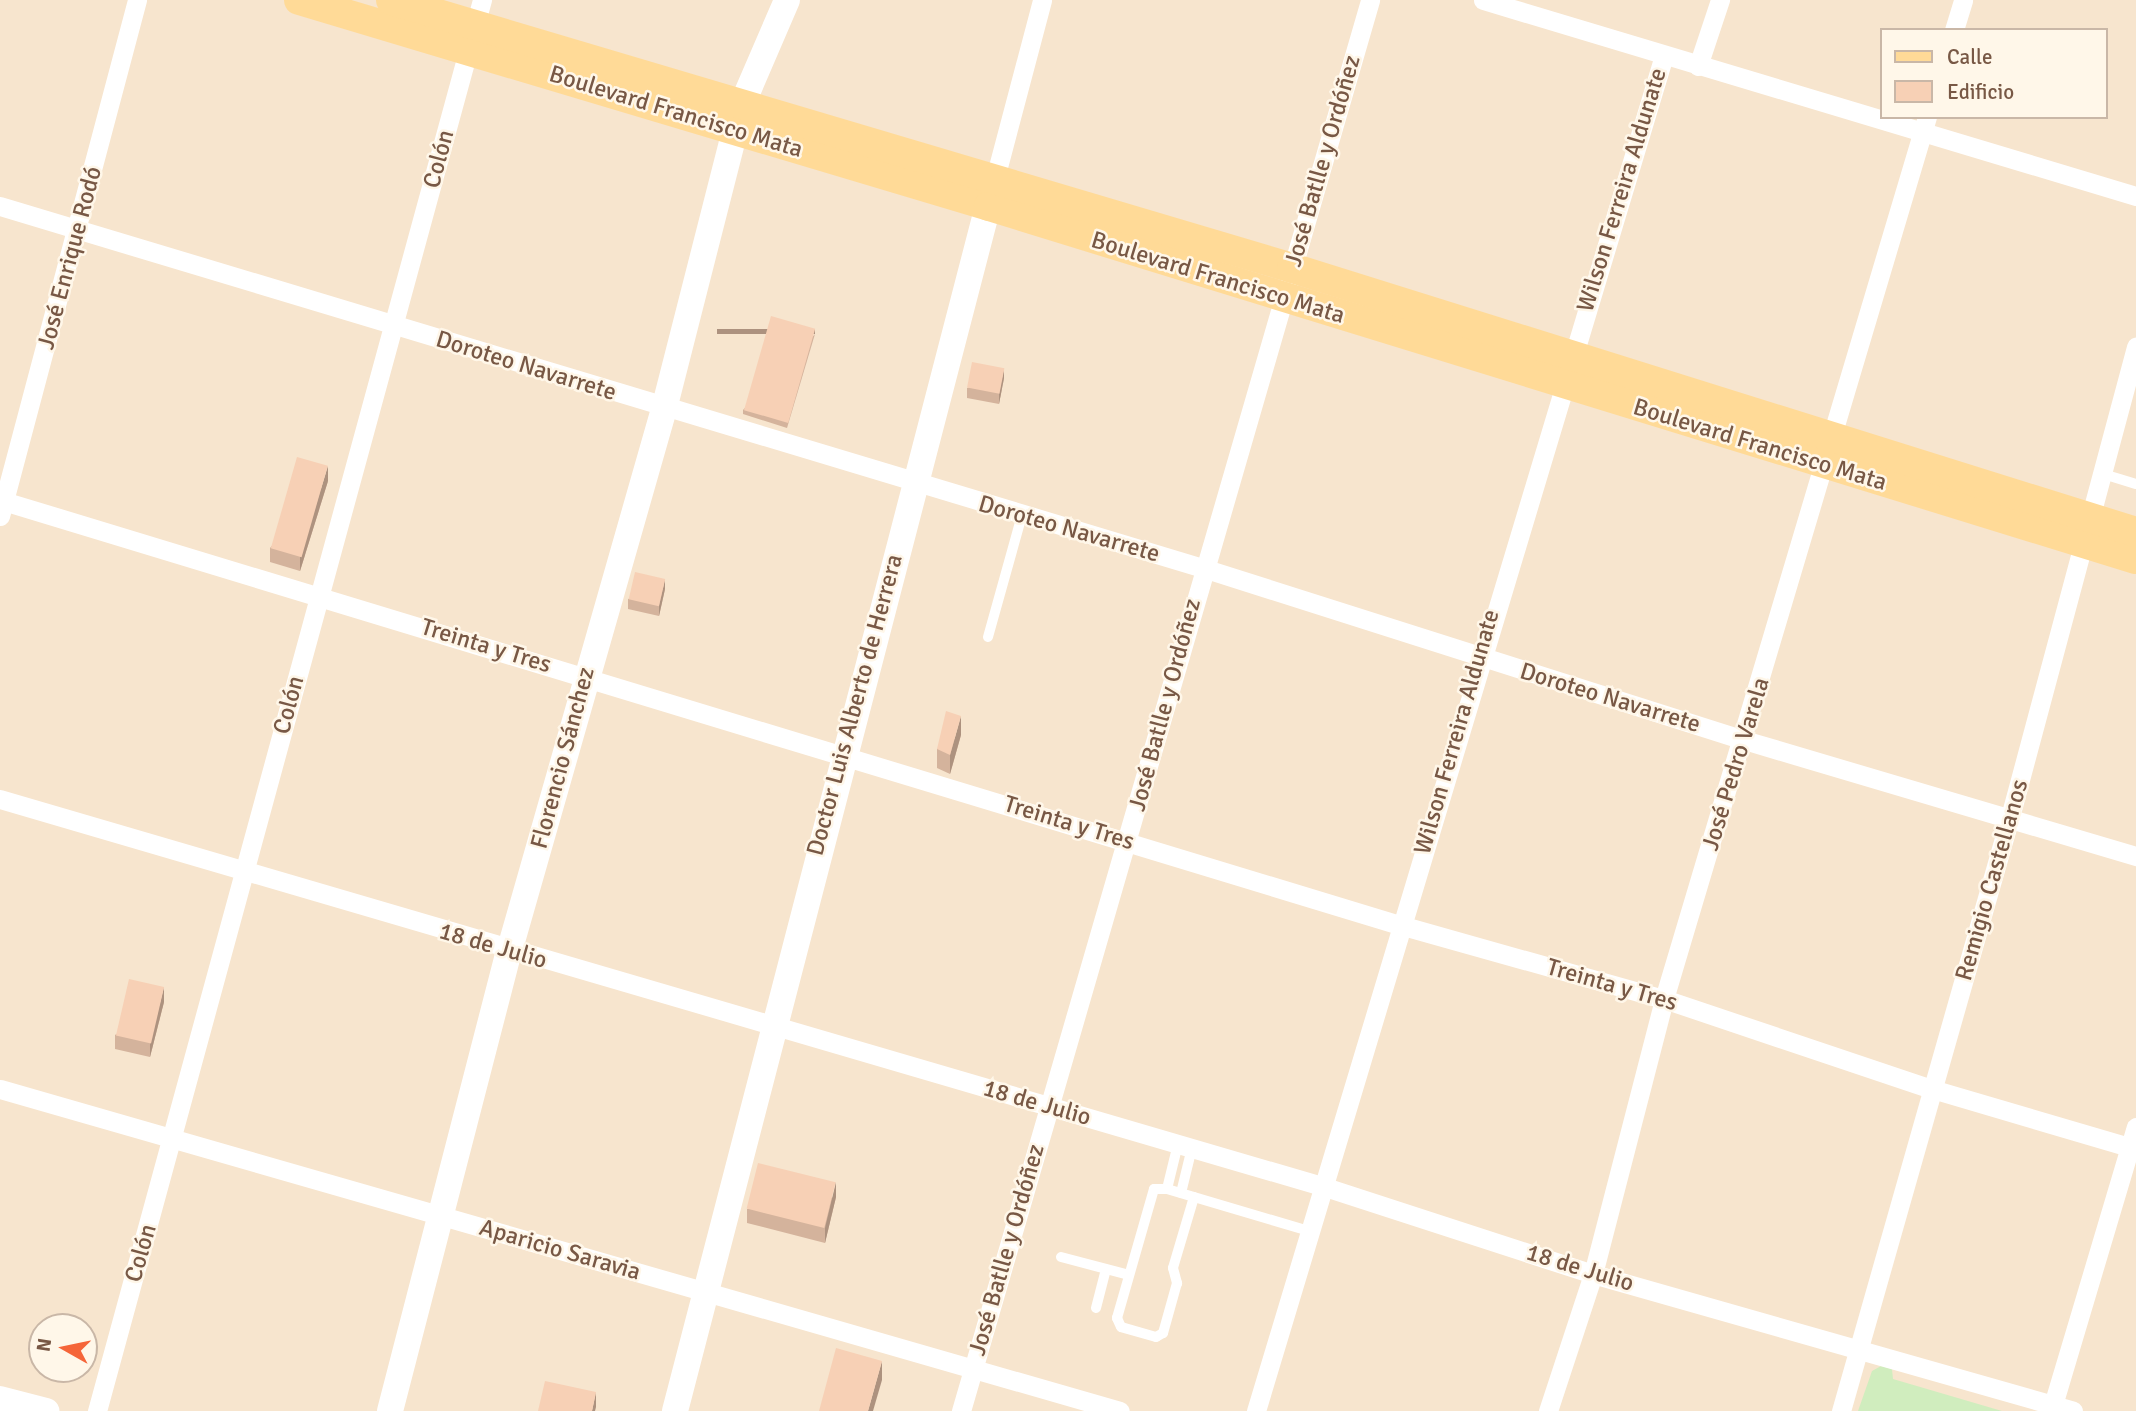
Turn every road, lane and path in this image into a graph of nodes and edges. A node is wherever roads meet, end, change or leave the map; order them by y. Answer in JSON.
{"nodes":[{"id":1,"x":137,"y":0,"type":"edge"},
{"id":2,"x":299,"y":0,"type":"edge"},
{"id":3,"x":391,"y":0,"type":"edge"},
{"id":4,"x":787,"y":0,"type":"edge"},
{"id":5,"x":1042,"y":0,"type":"edge"},
{"id":6,"x":1370,"y":0,"type":"edge"},
{"id":7,"x":1483,"y":0,"type":"edge"},
{"id":8,"x":1720,"y":0,"type":"edge"},
{"id":9,"x":1963,"y":0,"type":"edge"},
{"id":10,"x":476,"y":24,"type":"edge"},
{"id":11,"x":1955,"y":28,"type":"edge"},
{"id":12,"x":1664,"y":55,"type":"junction"},
{"id":13,"x":1698,"y":66,"type":"junction"},
{"id":14,"x":1881,"y":113,"type":"edge"},
{"id":15,"x":738,"y":118,"type":"junction"},
{"id":16,"x":1905,"y":119,"type":"edge"},
{"id":17,"x":1924,"y":124,"type":"edge"},
{"id":18,"x":991,"y":194,"type":"junction"},
{"id":19,"x":2136,"y":196,"type":"edge"},
{"id":20,"x":0,"y":206,"type":"edge"},
{"id":21,"x":79,"y":230,"type":"junction"},
{"id":22,"x":1292,"y":268,"type":"junction"},
{"id":23,"x":1283,"y":299,"type":"junction"},
{"id":24,"x":394,"y":324,"type":"junction"},
{"id":25,"x":2136,"y":346,"type":"edge"},
{"id":26,"x":1566,"y":371,"type":"junction"},
{"id":27,"x":664,"y":409,"type":"junction"},
{"id":28,"x":1830,"y":436,"type":"junction"},
{"id":29,"x":1821,"y":464,"type":"junction"},
{"id":30,"x":2099,"y":473,"type":"junction"},
{"id":31,"x":913,"y":483,"type":"junction"},
{"id":32,"x":2136,"y":484,"type":"edge"},
{"id":33,"x":1,"y":505,"type":"edge"},
{"id":34,"x":1021,"y":515,"type":"junction"},
{"id":35,"x":2085,"y":531,"type":"junction"},
{"id":36,"x":2136,"y":532,"type":"edge"},
{"id":37,"x":2136,"y":559,"type":"edge"},
{"id":38,"x":1203,"y":568,"type":"junction"},
{"id":39,"x":318,"y":595,"type":"junction"},
{"id":40,"x":988,"y":637,"type":"dead end"},
{"id":41,"x":1479,"y":657,"type":"junction"},
{"id":42,"x":585,"y":676,"type":"junction"},
{"id":43,"x":1744,"y":740,"type":"junction"},
{"id":44,"x":843,"y":753,"type":"junction"},
{"id":45,"x":0,"y":799,"type":"edge"},
{"id":46,"x":2010,"y":817,"type":"junction"},
{"id":47,"x":1128,"y":841,"type":"junction"},
{"id":48,"x":2136,"y":856,"type":"edge"},
{"id":49,"x":244,"y":871,"type":"junction"},
{"id":50,"x":1400,"y":925,"type":"junction"},
{"id":51,"x":509,"y":952,"type":"junction"},
{"id":52,"x":1664,"y":999,"type":"junction"},
{"id":53,"x":773,"y":1024,"type":"junction"},
{"id":54,"x":0,"y":1089,"type":"edge"},
{"id":55,"x":1932,"y":1090,"type":"junction"},
{"id":56,"x":1048,"y":1106,"type":"junction"},
{"id":57,"x":2136,"y":1127,"type":"edge"},
{"id":58,"x":173,"y":1139,"type":"junction"},
{"id":59,"x":1185,"y":1146,"type":"junction"},
{"id":60,"x":2133,"y":1148,"type":"edge"},
{"id":61,"x":1322,"y":1186,"type":"junction"},
{"id":62,"x":1167,"y":1189,"type":"junction"},
{"id":63,"x":1181,"y":1193,"type":"junction"},
{"id":64,"x":1194,"y":1197,"type":"junction"},
{"id":65,"x":442,"y":1216,"type":"junction"},
{"id":66,"x":1309,"y":1231,"type":"junction"},
{"id":67,"x":1061,"y":1257,"type":"dead end"},
{"id":68,"x":1105,"y":1269,"type":"junction"},
{"id":69,"x":1593,"y":1274,"type":"junction"},
{"id":70,"x":1129,"y":1275,"type":"junction"},
{"id":71,"x":703,"y":1291,"type":"junction"},
{"id":72,"x":1096,"y":1308,"type":"dead end"},
{"id":73,"x":1861,"y":1350,"type":"junction"},
{"id":74,"x":973,"y":1369,"type":"junction"},
{"id":75,"x":0,"y":1399,"type":"edge"},
{"id":76,"x":2053,"y":1405,"type":"junction"},
{"id":77,"x":46,"y":1411,"type":"edge"},
{"id":78,"x":97,"y":1411,"type":"edge"},
{"id":79,"x":390,"y":1411,"type":"edge"},
{"id":80,"x":675,"y":1411,"type":"edge"},
{"id":81,"x":961,"y":1411,"type":"edge"},
{"id":82,"x":1120,"y":1411,"type":"edge"},
{"id":83,"x":1256,"y":1411,"type":"edge"},
{"id":84,"x":1548,"y":1411,"type":"edge"},
{"id":85,"x":1841,"y":1411,"type":"edge"},
{"id":86,"x":2073,"y":1411,"type":"edge"}],
"edges":[{"from":1,"to":21,"type":"street","name":"José Enrique Rodó"},
{"from":2,"to":10,"type":"main road","name":"Boulevard Francisco Mata"},
{"from":3,"to":10,"type":"main road","name":"Boulevard Francisco Mata"},
{"from":4,"to":15,"type":"street","name":"Florencio Sánchez"},
{"from":5,"to":18,"type":"street","name":"Doctor Luis Alberto de Herrera"},
{"from":6,"to":22,"type":"street","name":"José Batlle y Ordóñez"},
{"from":7,"to":12,"type":"street"},
{"from":8,"to":13,"type":"street","name":"Wilson Ferreira Aldunate"},
{"from":9,"to":11,"type":"street"},
{"from":10,"to":15,"type":"main road","name":"Boulevard Francisco Mata"},
{"from":10,"to":24,"type":"street","name":"Colón"},
{"from":12,"to":13,"type":"street"},
{"from":12,"to":26,"type":"street","name":"Wilson Ferreira Aldunate"},
{"from":13,"to":14,"type":"street"},
{"from":15,"to":18,"type":"main road","name":"Boulevard Francisco Mata"},
{"from":15,"to":27,"type":"street","name":"Florencio Sánchez"},
{"from":16,"to":17,"type":"street"},
{"from":17,"to":19,"type":"street"},
{"from":17,"to":28,"type":"street","name":"José Pedro Varela"},
{"from":18,"to":22,"type":"main road","name":"Boulevard Francisco Mata"},
{"from":18,"to":23,"type":"main road","name":"Boulevard Francisco Mata"},
{"from":18,"to":31,"type":"street","name":"Doctor Luis Alberto de Herrera"},
{"from":20,"to":21,"type":"street","name":"Doroteo Navarrete"},
{"from":21,"to":24,"type":"street","name":"Doroteo Navarrete"},
{"from":21,"to":33,"type":"street","name":"José Enrique Rodó"},
{"from":22,"to":23,"type":"street","name":"José Batlle y Ordóñez"},
{"from":22,"to":26,"type":"main road","name":"Boulevard Francisco Mata"},
{"from":23,"to":26,"type":"main road","name":"Boulevard Francisco Mata"},
{"from":23,"to":38,"type":"street","name":"José Batlle y Ordóñez"},
{"from":24,"to":27,"type":"street","name":"Doroteo Navarrete"},
{"from":24,"to":39,"type":"street","name":"Colón"},
{"from":25,"to":30,"type":"street","name":"Remigio Castellanos"},
{"from":26,"to":28,"type":"main road","name":"Boulevard Francisco Mata"},
{"from":26,"to":29,"type":"main road","name":"Boulevard Francisco Mata"},
{"from":26,"to":41,"type":"street","name":"Wilson Ferreira Aldunate"},
{"from":27,"to":31,"type":"street","name":"Doroteo Navarrete"},
{"from":27,"to":42,"type":"street","name":"Florencio Sánchez"},
{"from":28,"to":29,"type":"street","name":"José Pedro Varela"},
{"from":28,"to":35,"type":"main road","name":"Boulevard Francisco Mata"},
{"from":29,"to":35,"type":"main road","name":"Boulevard Francisco Mata"},
{"from":29,"to":43,"type":"street","name":"José Pedro Varela"},
{"from":30,"to":32,"type":"lane"},
{"from":30,"to":35,"type":"street","name":"Remigio Castellanos"},
{"from":31,"to":34,"type":"street","name":"Doroteo Navarrete"},
{"from":31,"to":44,"type":"street","name":"Doctor Luis Alberto de Herrera"},
{"from":33,"to":39,"type":"street","name":"Treinta y Tres"},
{"from":34,"to":38,"type":"street","name":"Doroteo Navarrete"},
{"from":34,"to":40,"type":"lane"},
{"from":35,"to":36,"type":"main road","name":"Boulevard Francisco Mata"},
{"from":35,"to":37,"type":"main road","name":"Boulevard Francisco Mata"},
{"from":35,"to":46,"type":"street","name":"Remigio Castellanos"},
{"from":38,"to":41,"type":"street","name":"Doroteo Navarrete"},
{"from":38,"to":47,"type":"street","name":"José Batlle y Ordóñez"},
{"from":39,"to":42,"type":"street","name":"Treinta y Tres"},
{"from":39,"to":49,"type":"street","name":"Colón"},
{"from":41,"to":43,"type":"street","name":"Doroteo Navarrete"},
{"from":41,"to":50,"type":"street","name":"Wilson Ferreira Aldunate"},
{"from":42,"to":44,"type":"street","name":"Treinta y Tres"},
{"from":42,"to":51,"type":"street","name":"Florencio Sánchez"},
{"from":43,"to":46,"type":"street","name":"Doroteo Navarrete"},
{"from":43,"to":52,"type":"street","name":"José Pedro Varela"},
{"from":44,"to":47,"type":"street","name":"Treinta y Tres"},
{"from":44,"to":53,"type":"street","name":"Doctor Luis Alberto de Herrera"},
{"from":45,"to":49,"type":"street","name":"18 de Julio"},
{"from":46,"to":48,"type":"street","name":"Doroteo Navarrete"},
{"from":46,"to":55,"type":"street","name":"Remigio Castellanos"},
{"from":47,"to":50,"type":"street","name":"Treinta y Tres"},
{"from":47,"to":56,"type":"street","name":"José Batlle y Ordóñez"},
{"from":49,"to":51,"type":"street","name":"18 de Julio"},
{"from":49,"to":58,"type":"street","name":"Colón"},
{"from":50,"to":52,"type":"street","name":"Treinta y Tres"},
{"from":50,"to":61,"type":"street","name":"Wilson Ferreira Aldunate"},
{"from":51,"to":53,"type":"street","name":"18 de Julio"},
{"from":51,"to":65,"type":"street","name":"Florencio Sánchez"},
{"from":52,"to":55,"type":"street","name":"Treinta y Tres"},
{"from":52,"to":69,"type":"street","name":"José Pedro Varela"},
{"from":53,"to":56,"type":"street","name":"18 de Julio"},
{"from":53,"to":71,"type":"street","name":"Doctor Luis Alberto de Herrera"},
{"from":54,"to":58,"type":"street","name":"Aparicio Saravia"},
{"from":55,"to":60,"type":"street","name":"Treinta y Tres"},
{"from":55,"to":73,"type":"street","name":"Remigio Castellanos"},
{"from":56,"to":59,"type":"street","name":"18 de Julio"},
{"from":56,"to":74,"type":"street","name":"José Batlle y Ordóñez"},
{"from":57,"to":60,"type":"street"},
{"from":58,"to":65,"type":"street","name":"Aparicio Saravia"},
{"from":58,"to":78,"type":"street","name":"Colón"},
{"from":59,"to":61,"type":"street","name":"18 de Julio"},
{"from":59,"to":62,"type":"lane"},
{"from":59,"to":63,"type":"lane"},
{"from":60,"to":76,"type":"street"},
{"from":61,"to":66,"type":"street","name":"Wilson Ferreira Aldunate"},
{"from":61,"to":69,"type":"street","name":"18 de Julio"},
{"from":62,"to":63,"type":"lane"},
{"from":62,"to":70,"type":"lane"},
{"from":63,"to":64,"type":"lane"},
{"from":64,"to":66,"type":"lane"},
{"from":64,"to":70,"type":"lane"},
{"from":65,"to":71,"type":"street","name":"Aparicio Saravia"},
{"from":65,"to":79,"type":"street","name":"Florencio Sánchez"},
{"from":66,"to":83,"type":"street","name":"Wilson Ferreira Aldunate"},
{"from":67,"to":68,"type":"lane"},
{"from":68,"to":70,"type":"lane"},
{"from":68,"to":72,"type":"lane"},
{"from":69,"to":73,"type":"street","name":"18 de Julio"},
{"from":69,"to":84,"type":"street","name":"José Pedro Varela"},
{"from":71,"to":74,"type":"street","name":"Aparicio Saravia"},
{"from":71,"to":80,"type":"street","name":"Doctor Luis Alberto de Herrera"},
{"from":73,"to":76,"type":"street","name":"18 de Julio"},
{"from":73,"to":85,"type":"street","name":"Remigio Castellanos"},
{"from":74,"to":81,"type":"street","name":"José Batlle y Ordóñez"},
{"from":74,"to":82,"type":"street","name":"Aparicio Saravia"},
{"from":75,"to":77,"type":"street"},
{"from":76,"to":86,"type":"street","name":"18 de Julio"}]}
